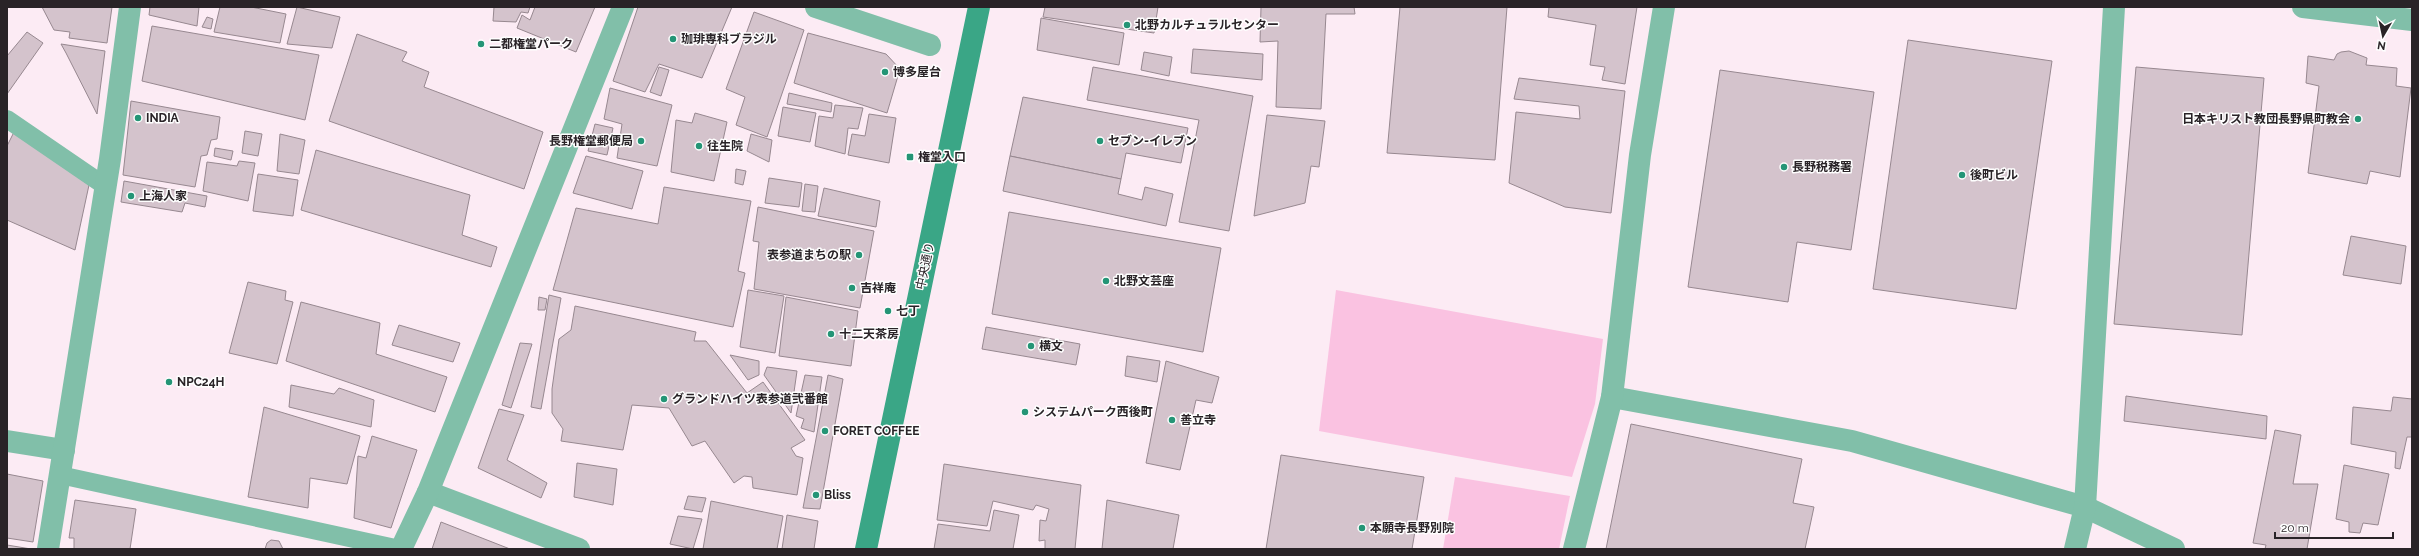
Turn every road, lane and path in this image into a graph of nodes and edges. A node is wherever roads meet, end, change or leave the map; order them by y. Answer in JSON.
{"nodes":[{"id":1,"x":130,"y":7,"type":"edge"},
{"id":2,"x":623,"y":7,"type":"edge"},
{"id":3,"x":816,"y":7,"type":"edge"},
{"id":4,"x":979,"y":7,"type":"edge"},
{"id":5,"x":1664,"y":7,"type":"edge"},
{"id":6,"x":2114,"y":7,"type":"edge"},
{"id":7,"x":2303,"y":7,"type":"edge"},
{"id":8,"x":2412,"y":20,"type":"edge"},
{"id":9,"x":930,"y":45,"type":"dead end"},
{"id":10,"x":7,"y":119,"type":"edge"},
{"id":11,"x":105,"y":186,"type":"junction"},
{"id":12,"x":1612,"y":397,"type":"junction"},
{"id":13,"x":7,"y":441,"type":"edge"},
{"id":14,"x":64,"y":450,"type":"junction"},
{"id":15,"x":60,"y":475,"type":"junction"},
{"id":16,"x":428,"y":492,"type":"junction"},
{"id":17,"x":2085,"y":507,"type":"junction"},
{"id":18,"x":48,"y":549,"type":"edge"},
{"id":19,"x":400,"y":549,"type":"edge"},
{"id":20,"x":579,"y":549,"type":"edge"},
{"id":21,"x":866,"y":549,"type":"edge"},
{"id":22,"x":1574,"y":549,"type":"edge"},
{"id":23,"x":2075,"y":549,"type":"edge"},
{"id":24,"x":2174,"y":549,"type":"edge"}],
"edges":[{"from":1,"to":11,"type":"street"},
{"from":2,"to":16,"type":"street"},
{"from":3,"to":9,"type":"street"},
{"from":4,"to":21,"type":"street","name":"中央通り"},
{"from":5,"to":12,"type":"street"},
{"from":6,"to":17,"type":"street"},
{"from":7,"to":8,"type":"street"},
{"from":10,"to":11,"type":"lane"},
{"from":11,"to":14,"type":"street"},
{"from":12,"to":17,"type":"street"},
{"from":12,"to":22,"type":"street"},
{"from":13,"to":14,"type":"street"},
{"from":14,"to":15,"type":"street"},
{"from":15,"to":18,"type":"street"},
{"from":15,"to":19,"type":"lane"},
{"from":16,"to":19,"type":"street"},
{"from":16,"to":20,"type":"street"},
{"from":17,"to":23,"type":"street"},
{"from":17,"to":24,"type":"street"}]}
